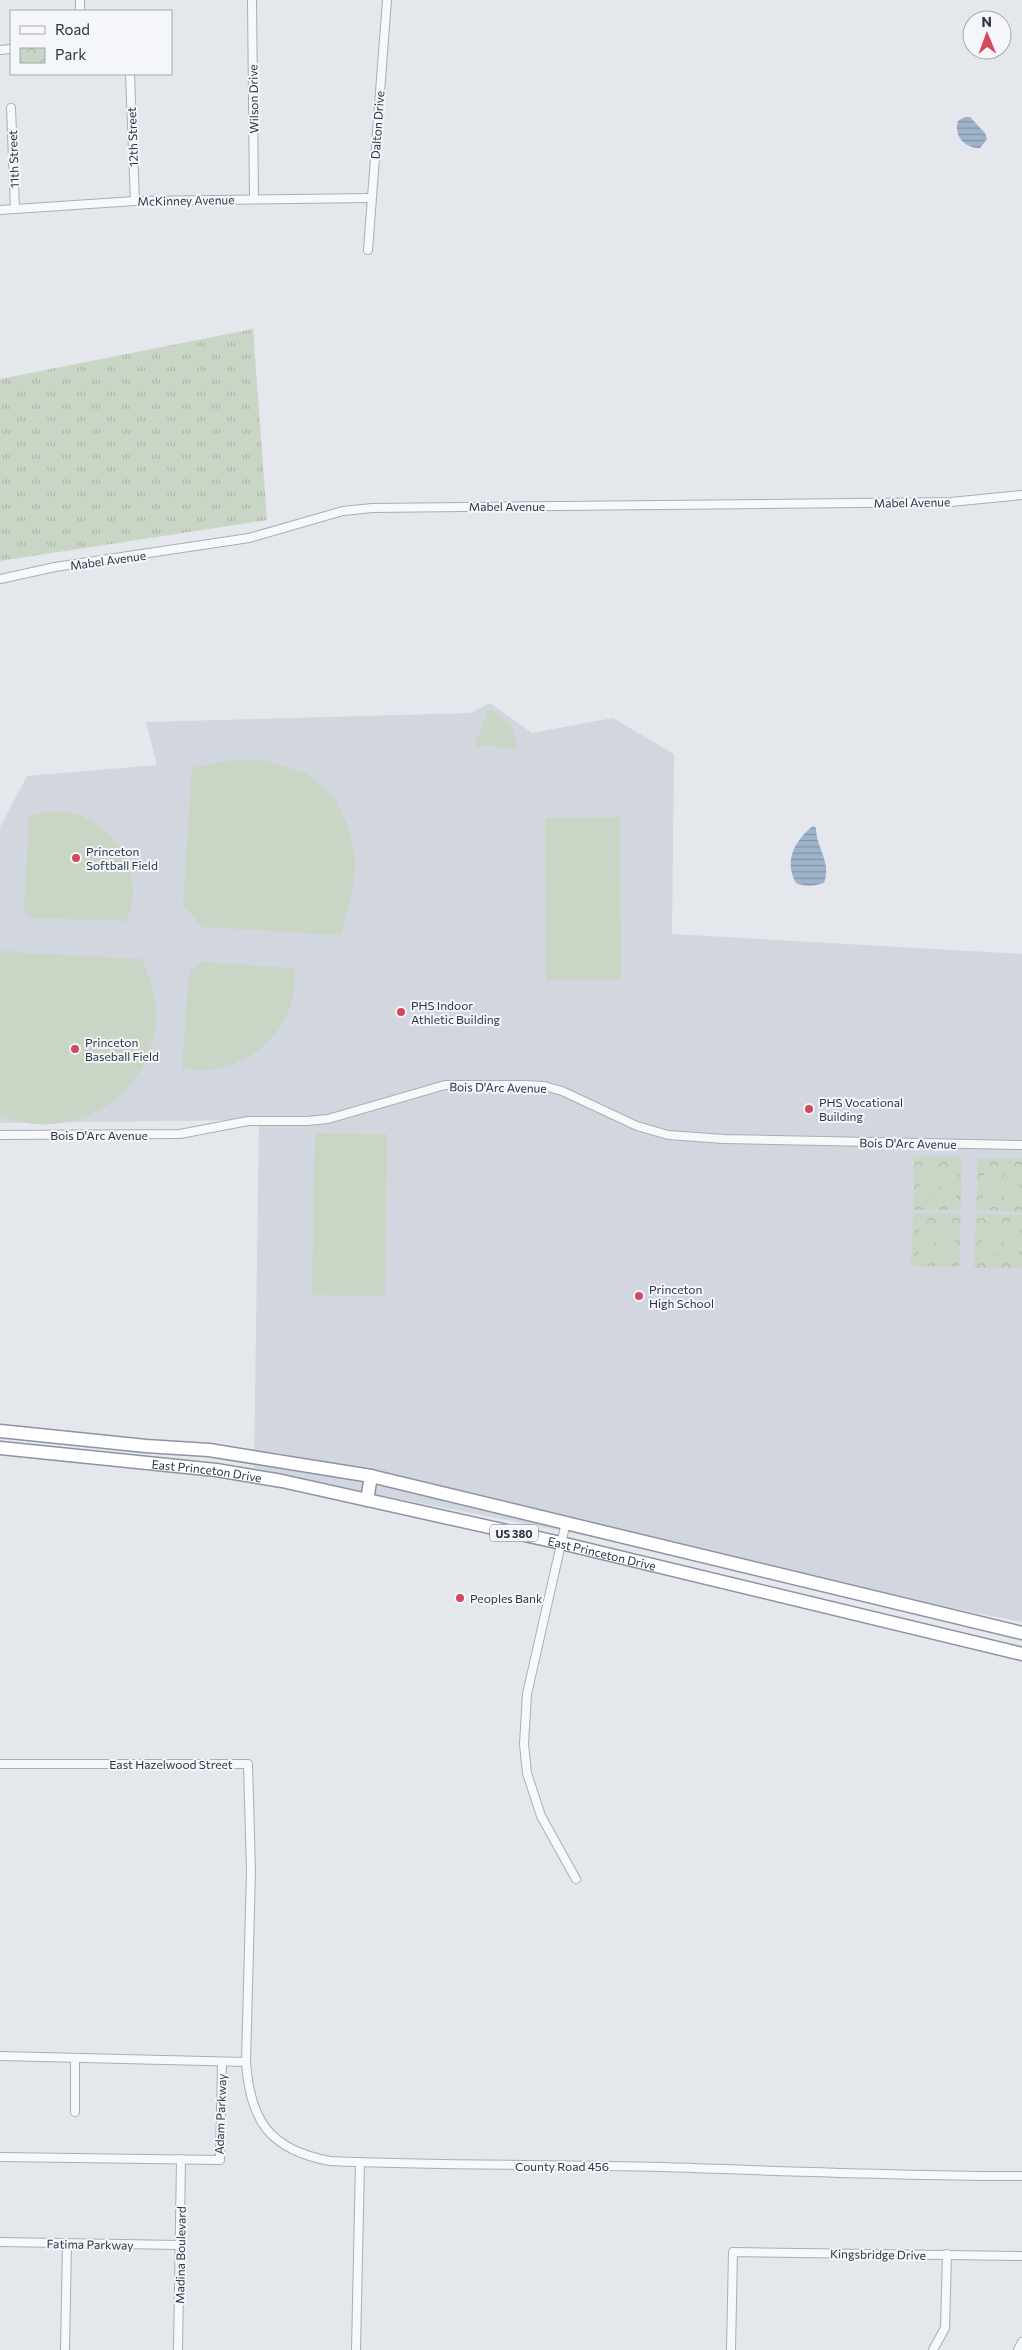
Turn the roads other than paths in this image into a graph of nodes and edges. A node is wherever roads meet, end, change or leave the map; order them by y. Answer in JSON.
{"nodes":[{"id":1,"x":252,"y":0,"type":"edge"},
{"id":2,"x":386,"y":0,"type":"edge"},
{"id":3,"x":130,"y":75,"type":"edge"},
{"id":4,"x":11,"y":108,"type":"dead end"},
{"id":5,"x":371,"y":198,"type":"junction"},
{"id":6,"x":254,"y":199,"type":"junction"},
{"id":7,"x":135,"y":201,"type":"junction"},
{"id":8,"x":14,"y":209,"type":"junction"},
{"id":9,"x":0,"y":210,"type":"edge"},
{"id":10,"x":368,"y":250,"type":"dead end"},
{"id":11,"x":1022,"y":495,"type":"edge"},
{"id":12,"x":0,"y":579,"type":"edge"},
{"id":13,"x":0,"y":1135,"type":"edge"},
{"id":14,"x":1022,"y":1145,"type":"edge"},
{"id":15,"x":0,"y":1432,"type":"edge"},
{"id":16,"x":0,"y":1448,"type":"edge"},
{"id":17,"x":371,"y":1476,"type":"junction"},
{"id":18,"x":366,"y":1500,"type":"junction"},
{"id":19,"x":566,"y":1522,"type":"junction"},
{"id":20,"x":561,"y":1543,"type":"junction"},
{"id":21,"x":1022,"y":1632,"type":"edge"},
{"id":22,"x":1022,"y":1654,"type":"edge"},
{"id":23,"x":0,"y":1764,"type":"edge"},
{"id":24,"x":576,"y":1879,"type":"dead end"},
{"id":25,"x":248,"y":1978,"type":"joint"},
{"id":26,"x":0,"y":2056,"type":"edge"},
{"id":27,"x":75,"y":2058,"type":"junction"},
{"id":28,"x":222,"y":2062,"type":"junction"},
{"id":29,"x":246,"y":2062,"type":"junction"},
{"id":30,"x":75,"y":2112,"type":"dead end"},
{"id":31,"x":0,"y":2157,"type":"edge"},
{"id":32,"x":181,"y":2159,"type":"junction"},
{"id":33,"x":360,"y":2162,"type":"junction"},
{"id":34,"x":1022,"y":2176,"type":"edge"},
{"id":35,"x":0,"y":2242,"type":"edge"},
{"id":36,"x":67,"y":2243,"type":"junction"},
{"id":37,"x":180,"y":2245,"type":"junction"},
{"id":38,"x":947,"y":2254,"type":"junction"},
{"id":39,"x":1022,"y":2256,"type":"edge"},
{"id":40,"x":1022,"y":2342,"type":"edge"},
{"id":41,"x":65,"y":2350,"type":"edge"},
{"id":42,"x":178,"y":2350,"type":"edge"},
{"id":43,"x":356,"y":2350,"type":"edge"},
{"id":44,"x":731,"y":2350,"type":"edge"},
{"id":45,"x":933,"y":2350,"type":"edge"},
{"id":46,"x":1018,"y":2350,"type":"edge"}],
"edges":[{"from":1,"to":6,"type":"street","name":"Wilson Drive"},
{"from":2,"to":5,"type":"street","name":"Dalton Drive"},
{"from":3,"to":7,"type":"street","name":"12th Street"},
{"from":4,"to":8,"type":"street","name":"11th Street"},
{"from":5,"to":6,"type":"street","name":"McKinney Avenue"},
{"from":5,"to":10,"type":"street","name":"Dalton Drive"},
{"from":6,"to":7,"type":"street","name":"McKinney Avenue"},
{"from":7,"to":8,"type":"street","name":"McKinney Avenue"},
{"from":8,"to":9,"type":"street","name":"McKinney Avenue"},
{"from":11,"to":12,"type":"street","name":"Mabel Avenue"},
{"from":13,"to":14,"type":"street","name":"Bois D'Arc Avenue"},
{"from":15,"to":17,"type":"highway","name":"East Princeton Drive","number":"US 380"},
{"from":16,"to":18,"type":"highway","name":"East Princeton Drive","number":"US 380"},
{"from":17,"to":18,"type":"highway"},
{"from":17,"to":19,"type":"highway","name":"East Princeton Drive","number":"US 380"},
{"from":18,"to":20,"type":"highway","name":"East Princeton Drive","number":"US 380"},
{"from":19,"to":20,"type":"street"},
{"from":19,"to":21,"type":"highway","name":"East Princeton Drive","number":"US 380"},
{"from":20,"to":22,"type":"highway","name":"East Princeton Drive","number":"US 380"},
{"from":20,"to":24,"type":"street"},
{"from":23,"to":25,"type":"street","name":"East Hazelwood Street"},
{"from":25,"to":29,"type":"street","name":"County Road 456"},
{"from":26,"to":27,"type":"street"},
{"from":27,"to":28,"type":"street"},
{"from":27,"to":30,"type":"street"},
{"from":28,"to":29,"type":"street"},
{"from":28,"to":32,"type":"street","name":"Adam Parkway"},
{"from":29,"to":33,"type":"street","name":"County Road 456"},
{"from":31,"to":32,"type":"street"},
{"from":32,"to":37,"type":"street","name":"Madina Boulevard"},
{"from":33,"to":34,"type":"street","name":"County Road 456"},
{"from":33,"to":43,"type":"street"},
{"from":35,"to":36,"type":"street","name":"Fatima Parkway"},
{"from":36,"to":37,"type":"street","name":"Fatima Parkway"},
{"from":36,"to":41,"type":"street"},
{"from":37,"to":42,"type":"street","name":"Madina Boulevard"},
{"from":38,"to":39,"type":"street","name":"Kingsbridge Drive"},
{"from":38,"to":44,"type":"street","name":"Kingsbridge Drive"},
{"from":38,"to":45,"type":"street"},
{"from":40,"to":46,"type":"street"}]}
